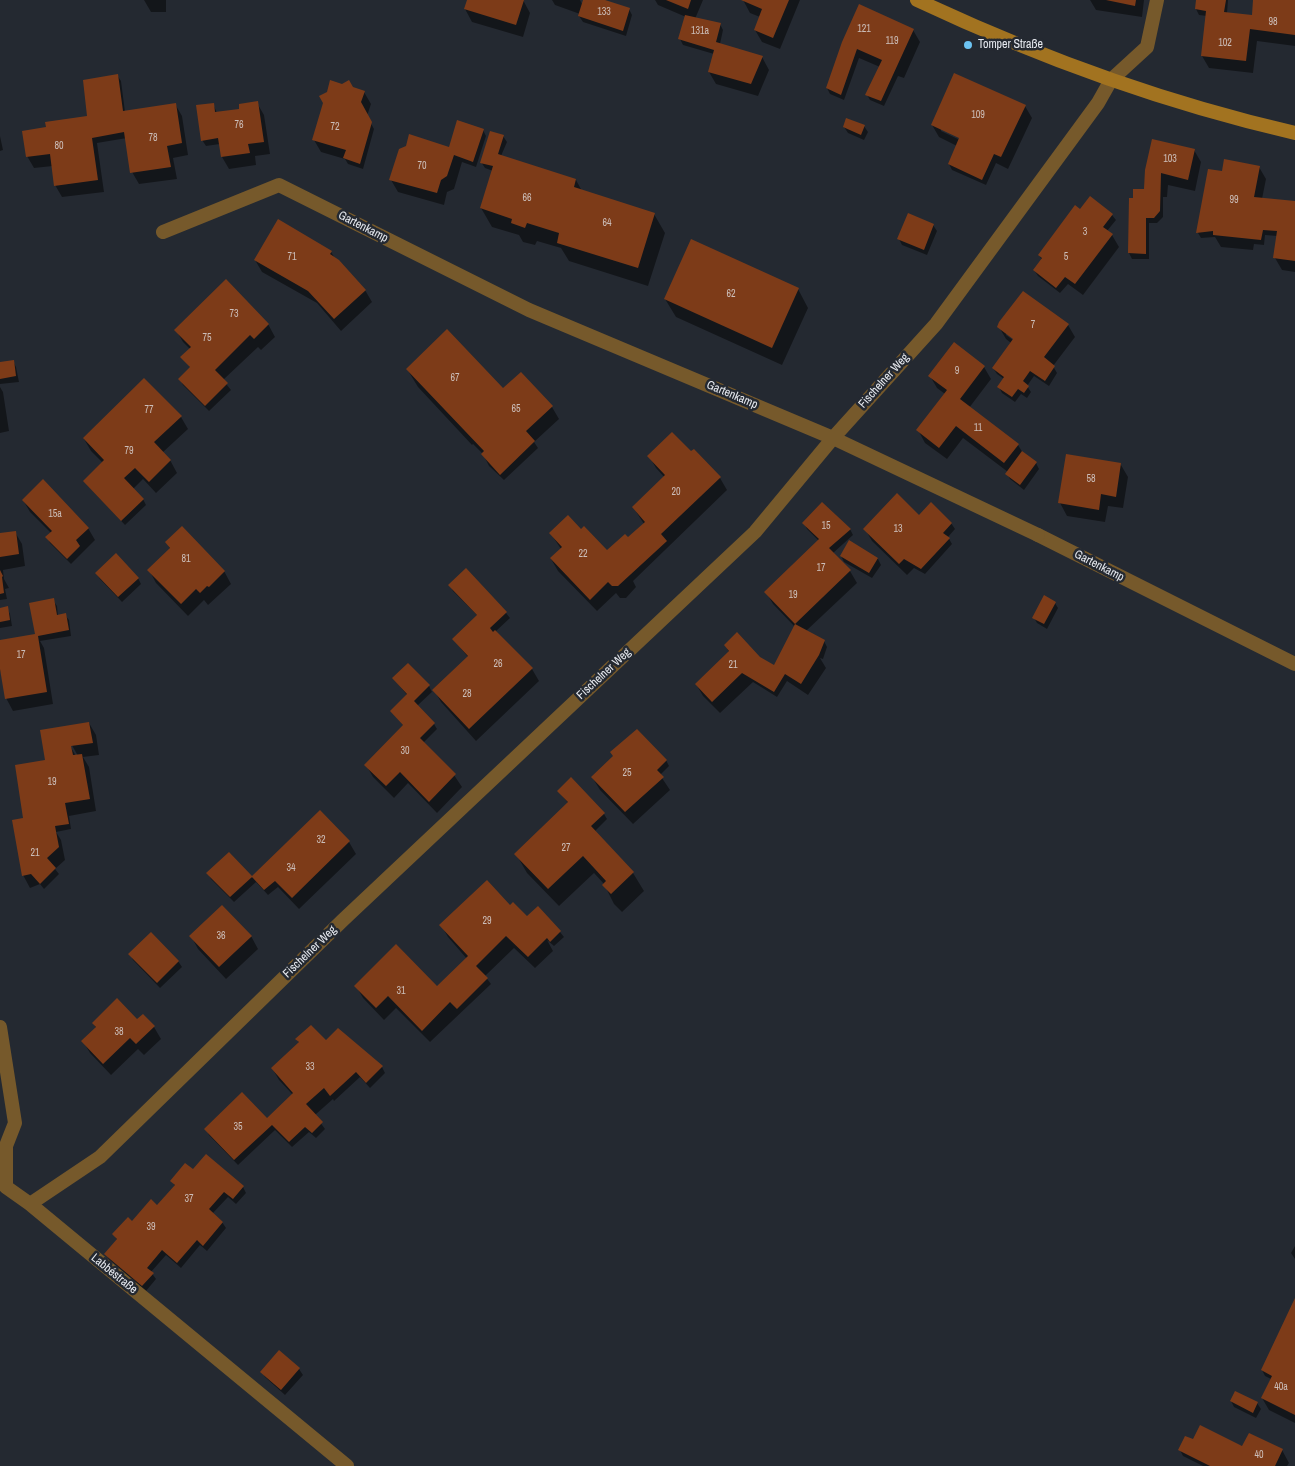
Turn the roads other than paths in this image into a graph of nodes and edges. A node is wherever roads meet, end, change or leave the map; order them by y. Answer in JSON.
{"nodes":[{"id":1,"x":917,"y":0,"type":"edge"},
{"id":2,"x":1157,"y":0,"type":"edge"},
{"id":3,"x":1111,"y":80,"type":"junction"},
{"id":4,"x":1295,"y":133,"type":"edge"},
{"id":5,"x":163,"y":232,"type":"dead end"},
{"id":6,"x":832,"y":438,"type":"junction"},
{"id":7,"x":1295,"y":664,"type":"edge"},
{"id":8,"x":0,"y":1028,"type":"edge"},
{"id":9,"x":30,"y":1204,"type":"junction"},
{"id":10,"x":347,"y":1466,"type":"edge"}],
"edges":[{"from":1,"to":3,"type":"main road"},
{"from":2,"to":3,"type":"street","name":"Fischelner Weg"},
{"from":3,"to":4,"type":"main road"},
{"from":3,"to":6,"type":"street","name":"Fischelner Weg"},
{"from":5,"to":6,"type":"street","name":"Gartenkamp"},
{"from":6,"to":7,"type":"street","name":"Gartenkamp"},
{"from":6,"to":9,"type":"street","name":"Fischelner Weg"},
{"from":8,"to":9,"type":"street","name":"Labbéstraße"},
{"from":9,"to":10,"type":"street","name":"Labbéstraße"}]}
